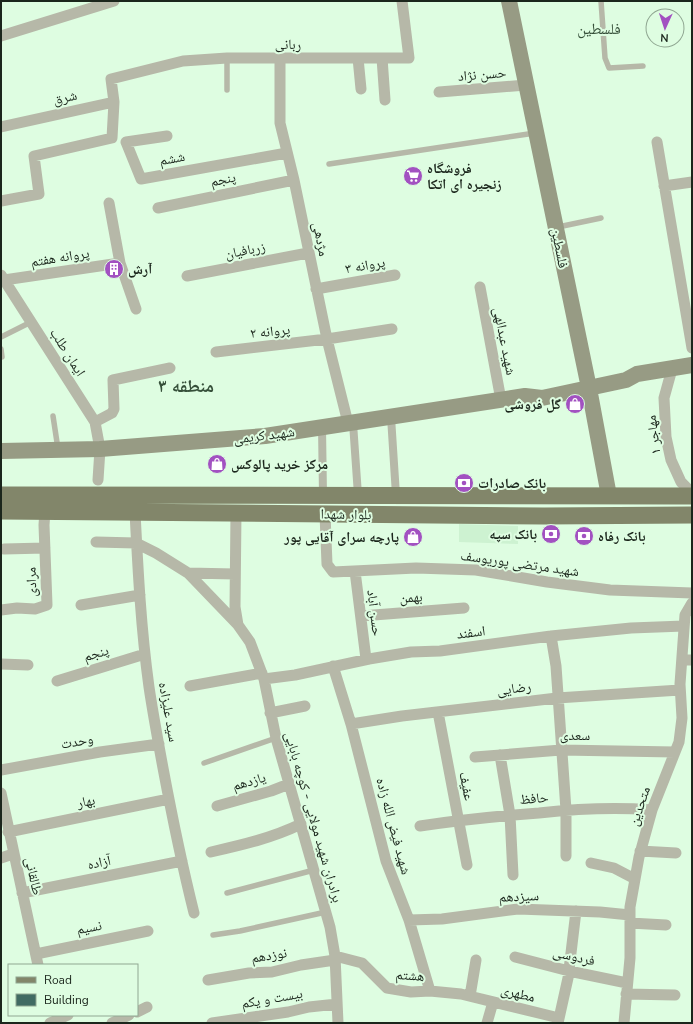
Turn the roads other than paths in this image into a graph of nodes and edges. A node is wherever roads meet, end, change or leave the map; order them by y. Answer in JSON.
{"nodes":[{"id":1,"x":114,"y":1,"type":"edge"},
{"id":2,"x":402,"y":1,"type":"edge"},
{"id":3,"x":509,"y":1,"type":"edge"},
{"id":4,"x":601,"y":1,"type":"edge"},
{"id":5,"x":1,"y":36,"type":"edge"},
{"id":6,"x":227,"y":58,"type":"junction"},
{"id":7,"x":358,"y":58,"type":"junction"},
{"id":8,"x":382,"y":58,"type":"junction"},
{"id":9,"x":280,"y":59,"type":"junction"},
{"id":10,"x":643,"y":66,"type":"dead end"},
{"id":11,"x":526,"y":85,"type":"junction"},
{"id":12,"x":361,"y":89,"type":"dead end"},
{"id":13,"x":227,"y":90,"type":"dead end"},
{"id":14,"x":439,"y":92,"type":"dead end"},
{"id":15,"x":385,"y":100,"type":"dead end"},
{"id":16,"x":114,"y":102,"type":"junction"},
{"id":17,"x":1,"y":127,"type":"edge"},
{"id":18,"x":536,"y":133,"type":"junction"},
{"id":19,"x":167,"y":136,"type":"dead end"},
{"id":20,"x":657,"y":142,"type":"dead end"},
{"id":21,"x":287,"y":153,"type":"junction"},
{"id":22,"x":329,"y":164,"type":"dead end"},
{"id":23,"x":294,"y":180,"type":"junction"},
{"id":24,"x":692,"y":182,"type":"edge"},
{"id":25,"x":664,"y":186,"type":"junction"},
{"id":26,"x":1,"y":201,"type":"edge"},
{"id":27,"x":109,"y":204,"type":"dead end"},
{"id":28,"x":158,"y":208,"type":"dead end"},
{"id":29,"x":601,"y":218,"type":"dead end"},
{"id":30,"x":556,"y":228,"type":"junction"},
{"id":31,"x":308,"y":253,"type":"junction"},
{"id":32,"x":120,"y":263,"type":"junction"},
{"id":33,"x":395,"y":275,"type":"dead end"},
{"id":34,"x":187,"y":276,"type":"dead end"},
{"id":35,"x":3,"y":278,"type":"edge"},
{"id":36,"x":316,"y":288,"type":"junction"},
{"id":37,"x":480,"y":288,"type":"dead end"},
{"id":38,"x":136,"y":309,"type":"dead end"},
{"id":39,"x":31,"y":322,"type":"junction"},
{"id":40,"x":392,"y":329,"type":"dead end"},
{"id":41,"x":1,"y":337,"type":"edge"},
{"id":42,"x":327,"y":340,"type":"junction"},
{"id":43,"x":692,"y":348,"type":"edge"},
{"id":44,"x":1,"y":349,"type":"edge"},
{"id":45,"x":216,"y":352,"type":"dead end"},
{"id":46,"x":2,"y":356,"type":"dead end"},
{"id":47,"x":692,"y":365,"type":"edge"},
{"id":48,"x":170,"y":368,"type":"dead end"},
{"id":49,"x":672,"y":369,"type":"junction"},
{"id":50,"x":587,"y":384,"type":"junction"},
{"id":51,"x":501,"y":400,"type":"junction"},
{"id":52,"x":53,"y":416,"type":"dead end"},
{"id":53,"x":391,"y":417,"type":"junction"},
{"id":54,"x":95,"y":422,"type":"junction"},
{"id":55,"x":350,"y":423,"type":"junction"},
{"id":56,"x":322,"y":427,"type":"junction"},
{"id":57,"x":100,"y":449,"type":"junction"},
{"id":58,"x":58,"y":450,"type":"junction"},
{"id":59,"x":1,"y":451,"type":"edge"},
{"id":60,"x":98,"y":480,"type":"dead end"},
{"id":61,"x":692,"y":494,"type":"edge"},
{"id":62,"x":324,"y":495,"type":"junction"},
{"id":63,"x":358,"y":495,"type":"junction"},
{"id":64,"x":396,"y":495,"type":"junction"},
{"id":65,"x":609,"y":496,"type":"junction"},
{"id":66,"x":8,"y":503,"type":"edge"},
{"id":67,"x":45,"y":511,"type":"junction"},
{"id":68,"x":135,"y":512,"type":"junction"},
{"id":69,"x":236,"y":513,"type":"junction"},
{"id":70,"x":325,"y":514,"type":"junction"},
{"id":71,"x":692,"y":515,"type":"edge"},
{"id":72,"x":96,"y":542,"type":"dead end"},
{"id":73,"x":136,"y":543,"type":"junction"},
{"id":74,"x":4,"y":548,"type":"dead end"},
{"id":75,"x":45,"y":548,"type":"junction"},
{"id":76,"x":355,"y":571,"type":"junction"},
{"id":77,"x":188,"y":573,"type":"junction"},
{"id":78,"x":235,"y":574,"type":"junction"},
{"id":79,"x":692,"y":593,"type":"edge"},
{"id":80,"x":140,"y":595,"type":"junction"},
{"id":81,"x":692,"y":603,"type":"edge"},
{"id":82,"x":81,"y":605,"type":"dead end"},
{"id":83,"x":464,"y":608,"type":"dead end"},
{"id":84,"x":1,"y":610,"type":"edge"},
{"id":85,"x":360,"y":616,"type":"junction"},
{"id":86,"x":238,"y":625,"type":"junction"},
{"id":87,"x":684,"y":626,"type":"junction"},
{"id":88,"x":551,"y":636,"type":"junction"},
{"id":89,"x":145,"y":654,"type":"junction"},
{"id":90,"x":366,"y":659,"type":"junction"},
{"id":91,"x":687,"y":660,"type":"edge"},
{"id":92,"x":1,"y":664,"type":"edge"},
{"id":93,"x":28,"y":666,"type":"dead end"},
{"id":94,"x":333,"y":666,"type":"junction"},
{"id":95,"x":263,"y":676,"type":"junction"},
{"id":96,"x":57,"y":681,"type":"dead end"},
{"id":97,"x":190,"y":686,"type":"dead end"},
{"id":98,"x":680,"y":690,"type":"junction"},
{"id":99,"x":558,"y":698,"type":"junction"},
{"id":100,"x":686,"y":705,"type":"edge"},
{"id":101,"x":305,"y":706,"type":"dead end"},
{"id":102,"x":438,"y":712,"type":"junction"},
{"id":103,"x":270,"y":713,"type":"junction"},
{"id":104,"x":351,"y":724,"type":"junction"},
{"id":105,"x":276,"y":738,"type":"junction"},
{"id":106,"x":159,"y":744,"type":"junction"},
{"id":107,"x":561,"y":750,"type":"junction"},
{"id":108,"x":676,"y":752,"type":"junction"},
{"id":109,"x":500,"y":755,"type":"junction"},
{"id":110,"x":475,"y":757,"type":"dead end"},
{"id":111,"x":204,"y":763,"type":"dead end"},
{"id":112,"x":1,"y":770,"type":"edge"},
{"id":113,"x":289,"y":784,"type":"junction"},
{"id":114,"x":1,"y":793,"type":"edge"},
{"id":115,"x":169,"y":799,"type":"junction"},
{"id":116,"x":217,"y":806,"type":"dead end"},
{"id":117,"x":566,"y":810,"type":"junction"},
{"id":118,"x":652,"y":810,"type":"junction"},
{"id":119,"x":510,"y":815,"type":"junction"},
{"id":120,"x":458,"y":821,"type":"junction"},
{"id":121,"x":301,"y":824,"type":"junction"},
{"id":122,"x":420,"y":826,"type":"dead end"},
{"id":123,"x":8,"y":832,"type":"junction"},
{"id":124,"x":212,"y":852,"type":"dead end"},
{"id":125,"x":640,"y":852,"type":"junction"},
{"id":126,"x":676,"y":853,"type":"dead end"},
{"id":127,"x":13,"y":854,"type":"junction"},
{"id":128,"x":566,"y":856,"type":"dead end"},
{"id":129,"x":1,"y":858,"type":"edge"},
{"id":130,"x":182,"y":861,"type":"junction"},
{"id":131,"x":591,"y":863,"type":"dead end"},
{"id":132,"x":467,"y":865,"type":"dead end"},
{"id":133,"x":314,"y":870,"type":"junction"},
{"id":134,"x":513,"y":875,"type":"dead end"},
{"id":135,"x":635,"y":879,"type":"junction"},
{"id":136,"x":22,"y":893,"type":"junction"},
{"id":137,"x":227,"y":893,"type":"dead end"},
{"id":138,"x":576,"y":911,"type":"junction"},
{"id":139,"x":326,"y":912,"type":"junction"},
{"id":140,"x":194,"y":913,"type":"dead end"},
{"id":141,"x":630,"y":919,"type":"junction"},
{"id":142,"x":409,"y":920,"type":"junction"},
{"id":143,"x":666,"y":925,"type":"dead end"},
{"id":144,"x":148,"y":931,"type":"dead end"},
{"id":145,"x":213,"y":935,"type":"dead end"},
{"id":146,"x":36,"y":954,"type":"junction"},
{"id":147,"x":515,"y":957,"type":"dead end"},
{"id":148,"x":335,"y":958,"type":"junction"},
{"id":149,"x":476,"y":960,"type":"dead end"},
{"id":150,"x":38,"y":964,"type":"edge"},
{"id":151,"x":568,"y":971,"type":"junction"},
{"id":152,"x":208,"y":980,"type":"dead end"},
{"id":153,"x":627,"y":983,"type":"junction"},
{"id":154,"x":430,"y":991,"type":"junction"},
{"id":155,"x":626,"y":994,"type":"junction"},
{"id":156,"x":675,"y":995,"type":"dead end"},
{"id":157,"x":470,"y":996,"type":"junction"},
{"id":158,"x":493,"y":1002,"type":"junction"},
{"id":159,"x":337,"y":1004,"type":"junction"},
{"id":160,"x":65,"y":1016,"type":"edge"},
{"id":161,"x":128,"y":1016,"type":"edge"},
{"id":162,"x":558,"y":1020,"type":"edge"},
{"id":163,"x":51,"y":1021,"type":"edge"},
{"id":164,"x":112,"y":1023,"type":"edge"},
{"id":165,"x":212,"y":1023,"type":"edge"},
{"id":166,"x":338,"y":1023,"type":"edge"},
{"id":167,"x":487,"y":1023,"type":"edge"},
{"id":168,"x":624,"y":1023,"type":"edge"}],
"edges":[{"from":1,"to":5,"type":"street"},
{"from":2,"to":8,"type":"street","name":"ربانی"},
{"from":3,"to":11,"type":"main road","name":"فلسطین"},
{"from":4,"to":10,"type":"lane"},
{"from":6,"to":9,"type":"street","name":"ربانی"},
{"from":6,"to":13,"type":"lane"},
{"from":6,"to":16,"type":"street","name":"ربانی"},
{"from":7,"to":8,"type":"street","name":"ربانی"},
{"from":7,"to":9,"type":"street","name":"ربانی"},
{"from":7,"to":12,"type":"street"},
{"from":8,"to":15,"type":"street"},
{"from":9,"to":21,"type":"street","name":"مژدهی"},
{"from":11,"to":14,"type":"street","name":"حسن نژاد"},
{"from":11,"to":18,"type":"main road","name":"فلسطین"},
{"from":16,"to":17,"type":"street","name":"شرق"},
{"from":16,"to":26,"type":"street"},
{"from":18,"to":22,"type":"lane"},
{"from":18,"to":30,"type":"main road","name":"فلسطین"},
{"from":19,"to":21,"type":"street","name":"ششم"},
{"from":20,"to":25,"type":"street"},
{"from":21,"to":23,"type":"street","name":"مژدهی"},
{"from":23,"to":28,"type":"street","name":"پنجم"},
{"from":23,"to":31,"type":"street","name":"مژدهی"},
{"from":24,"to":25,"type":"street"},
{"from":25,"to":43,"type":"street"},
{"from":27,"to":32,"type":"street"},
{"from":29,"to":30,"type":"lane"},
{"from":30,"to":50,"type":"main road","name":"فلسطین"},
{"from":31,"to":34,"type":"street","name":"زربافیان"},
{"from":31,"to":36,"type":"street","name":"مژدهی"},
{"from":32,"to":35,"type":"street","name":"پروانه هفتم"},
{"from":32,"to":38,"type":"street"},
{"from":33,"to":36,"type":"street","name":"پروانه ۳"},
{"from":35,"to":39,"type":"street","name":"ایمان طلب"},
{"from":36,"to":42,"type":"street","name":"مژدهی"},
{"from":37,"to":51,"type":"street","name":"شهید عبدالهی"},
{"from":39,"to":41,"type":"lane"},
{"from":39,"to":54,"type":"street","name":"ایمان طلب"},
{"from":40,"to":42,"type":"street","name":"پروانه ۲"},
{"from":42,"to":45,"type":"street","name":"پروانه ۲"},
{"from":42,"to":55,"type":"street","name":"مژدهی"},
{"from":44,"to":46,"type":"lane"},
{"from":47,"to":49,"type":"main road","name":"شهید کریمی"},
{"from":48,"to":54,"type":"street"},
{"from":49,"to":50,"type":"main road","name":"شهید کریمی"},
{"from":49,"to":61,"type":"street","name":"مهاجر ۱"},
{"from":50,"to":51,"type":"main road","name":"شهید کریمی"},
{"from":50,"to":65,"type":"main road","name":"فلسطین"},
{"from":51,"to":53,"type":"main road","name":"شهید کریمی"},
{"from":52,"to":58,"type":"lane"},
{"from":53,"to":55,"type":"main road","name":"شهید کریمی"},
{"from":53,"to":64,"type":"street"},
{"from":54,"to":57,"type":"street","name":"ایمان طلب"},
{"from":55,"to":56,"type":"main road","name":"شهید کریمی"},
{"from":55,"to":63,"type":"street"},
{"from":56,"to":57,"type":"main road","name":"شهید کریمی"},
{"from":56,"to":62,"type":"street"},
{"from":57,"to":58,"type":"main road","name":"شهید کریمی"},
{"from":57,"to":60,"type":"street","name":"ایمان طلب"},
{"from":58,"to":59,"type":"main road","name":"شهید کریمی"},
{"from":61,"to":65,"type":"main road","name":"بلوار شهدا"},
{"from":62,"to":63,"type":"main road","name":"بلوار شهدا"},
{"from":62,"to":66,"type":"main road","name":"بلوار شهدا"},
{"from":63,"to":64,"type":"main road","name":"بلوار شهدا"},
{"from":64,"to":65,"type":"main road","name":"بلوار شهدا"},
{"from":66,"to":67,"type":"main road","name":"بلوار شهدا"},
{"from":67,"to":68,"type":"main road","name":"بلوار شهدا"},
{"from":67,"to":75,"type":"street","name":"مرادی"},
{"from":68,"to":69,"type":"main road","name":"بلوار شهدا"},
{"from":68,"to":73,"type":"street","name":"سید علیزاده"},
{"from":69,"to":70,"type":"main road","name":"بلوار شهدا"},
{"from":69,"to":78,"type":"street"},
{"from":70,"to":71,"type":"main road","name":"بلوار شهدا"},
{"from":70,"to":76,"type":"street","name":"شهید مرتضی پوریوسف"},
{"from":72,"to":73,"type":"street"},
{"from":73,"to":77,"type":"street","name":"برادران شهید مولایی - کوچه بابایی"},
{"from":73,"to":80,"type":"street","name":"سید علیزاده"},
{"from":74,"to":75,"type":"street"},
{"from":75,"to":84,"type":"street","name":"مرادی"},
{"from":76,"to":79,"type":"street","name":"شهید مرتضی پوریوسف"},
{"from":76,"to":85,"type":"street","name":"حسن آباد"},
{"from":77,"to":78,"type":"street"},
{"from":77,"to":86,"type":"street","name":"برادران شهید مولایی - کوچه بابایی"},
{"from":78,"to":86,"type":"street"},
{"from":80,"to":82,"type":"street"},
{"from":80,"to":89,"type":"street","name":"سید علیزاده"},
{"from":81,"to":87,"type":"street","name":"متحدین"},
{"from":83,"to":85,"type":"street","name":"بهمن"},
{"from":85,"to":90,"type":"street","name":"حسن آباد"},
{"from":86,"to":95,"type":"street","name":"برادران شهید مولایی - کوچه بابایی"},
{"from":87,"to":88,"type":"street","name":"اسفند"},
{"from":87,"to":91,"type":"street","name":"متحدین"},
{"from":88,"to":90,"type":"street","name":"اسفند"},
{"from":88,"to":99,"type":"street"},
{"from":89,"to":96,"type":"street","name":"پنجم"},
{"from":89,"to":106,"type":"street","name":"سید علیزاده"},
{"from":90,"to":94,"type":"street","name":"اسفند"},
{"from":91,"to":98,"type":"street","name":"متحدین"},
{"from":92,"to":93,"type":"street"},
{"from":94,"to":95,"type":"street","name":"اسفند"},
{"from":94,"to":104,"type":"street","name":"شهید فیض الله زاده"},
{"from":95,"to":97,"type":"street","name":"اسفند"},
{"from":95,"to":103,"type":"street","name":"برادران شهید مولایی - کوچه بابایی"},
{"from":98,"to":99,"type":"street","name":"رضایی"},
{"from":98,"to":100,"type":"street","name":"متحدین"},
{"from":99,"to":102,"type":"street","name":"رضایی"},
{"from":99,"to":107,"type":"street"},
{"from":100,"to":108,"type":"street","name":"متحدین"},
{"from":101,"to":103,"type":"street"},
{"from":102,"to":104,"type":"street","name":"رضایی"},
{"from":102,"to":120,"type":"street","name":"عفیف"},
{"from":103,"to":105,"type":"street","name":"برادران شهید مولایی - کوچه بابایی"},
{"from":104,"to":142,"type":"street","name":"شهید فیض الله زاده"},
{"from":105,"to":111,"type":"lane"},
{"from":105,"to":113,"type":"street","name":"برادران شهید مولایی - کوچه بابایی"},
{"from":106,"to":112,"type":"street","name":"وحدت"},
{"from":106,"to":115,"type":"street","name":"سید علیزاده"},
{"from":107,"to":108,"type":"street","name":"سعدی"},
{"from":107,"to":109,"type":"street","name":"سعدی"},
{"from":107,"to":117,"type":"street"},
{"from":108,"to":118,"type":"street","name":"متحدین"},
{"from":109,"to":110,"type":"street","name":"سعدی"},
{"from":109,"to":119,"type":"street"},
{"from":113,"to":116,"type":"street","name":"یازدهم"},
{"from":113,"to":121,"type":"street","name":"برادران شهید مولایی - کوچه بابایی"},
{"from":114,"to":123,"type":"street","name":"طالقانی"},
{"from":115,"to":123,"type":"street","name":"بهار"},
{"from":115,"to":130,"type":"street","name":"سید علیزاده"},
{"from":117,"to":118,"type":"street","name":"حافظ"},
{"from":117,"to":119,"type":"street","name":"حافظ"},
{"from":117,"to":128,"type":"street"},
{"from":118,"to":125,"type":"street","name":"متحدین"},
{"from":119,"to":120,"type":"street","name":"حافظ"},
{"from":119,"to":134,"type":"street"},
{"from":120,"to":122,"type":"street","name":"حافظ"},
{"from":120,"to":132,"type":"street","name":"عفیف"},
{"from":121,"to":124,"type":"street"},
{"from":121,"to":133,"type":"street","name":"برادران شهید مولایی - کوچه بابایی"},
{"from":123,"to":127,"type":"street","name":"طالقانی"},
{"from":125,"to":126,"type":"street"},
{"from":125,"to":135,"type":"street","name":"متحدین"},
{"from":127,"to":129,"type":"street"},
{"from":127,"to":136,"type":"street","name":"طالقانی"},
{"from":130,"to":136,"type":"street","name":"آزاده"},
{"from":130,"to":140,"type":"street","name":"سید علیزاده"},
{"from":131,"to":135,"type":"street"},
{"from":133,"to":137,"type":"lane"},
{"from":133,"to":139,"type":"street","name":"برادران شهید مولایی - کوچه بابایی"},
{"from":135,"to":141,"type":"street","name":"متحدین"},
{"from":136,"to":146,"type":"street","name":"طالقانی"},
{"from":138,"to":141,"type":"street","name":"سیزدهم"},
{"from":138,"to":142,"type":"street","name":"سیزدهم"},
{"from":138,"to":151,"type":"street"},
{"from":139,"to":145,"type":"lane"},
{"from":139,"to":148,"type":"street","name":"برادران شهید مولایی - کوچه بابایی"},
{"from":141,"to":143,"type":"street","name":"سیزدهم"},
{"from":141,"to":153,"type":"street","name":"متحدین"},
{"from":142,"to":154,"type":"street","name":"شهید فیض الله زاده"},
{"from":144,"to":146,"type":"street","name":"نسیم"},
{"from":146,"to":150,"type":"street","name":"طالقانی"},
{"from":147,"to":151,"type":"street","name":"فردوسی"},
{"from":148,"to":152,"type":"street","name":"نوزدهم"},
{"from":148,"to":154,"type":"street","name":"هشتم"},
{"from":148,"to":159,"type":"street","name":"برادران شهید مولایی - کوچه بابایی"},
{"from":149,"to":157,"type":"street"},
{"from":151,"to":153,"type":"street","name":"فردوسی"},
{"from":151,"to":162,"type":"street"},
{"from":153,"to":155,"type":"street","name":"متحدین"},
{"from":154,"to":157,"type":"street","name":"هشتم"},
{"from":155,"to":156,"type":"street"},
{"from":155,"to":168,"type":"street","name":"متحدین"},
{"from":157,"to":158,"type":"street","name":"مطهری"},
{"from":158,"to":162,"type":"street","name":"مطهری"},
{"from":158,"to":167,"type":"street"},
{"from":159,"to":165,"type":"street","name":"بیست و یکم"},
{"from":159,"to":166,"type":"street","name":"برادران شهید مولایی - کوچه بابایی"},
{"from":160,"to":163,"type":"street"},
{"from":161,"to":164,"type":"street"}]}
